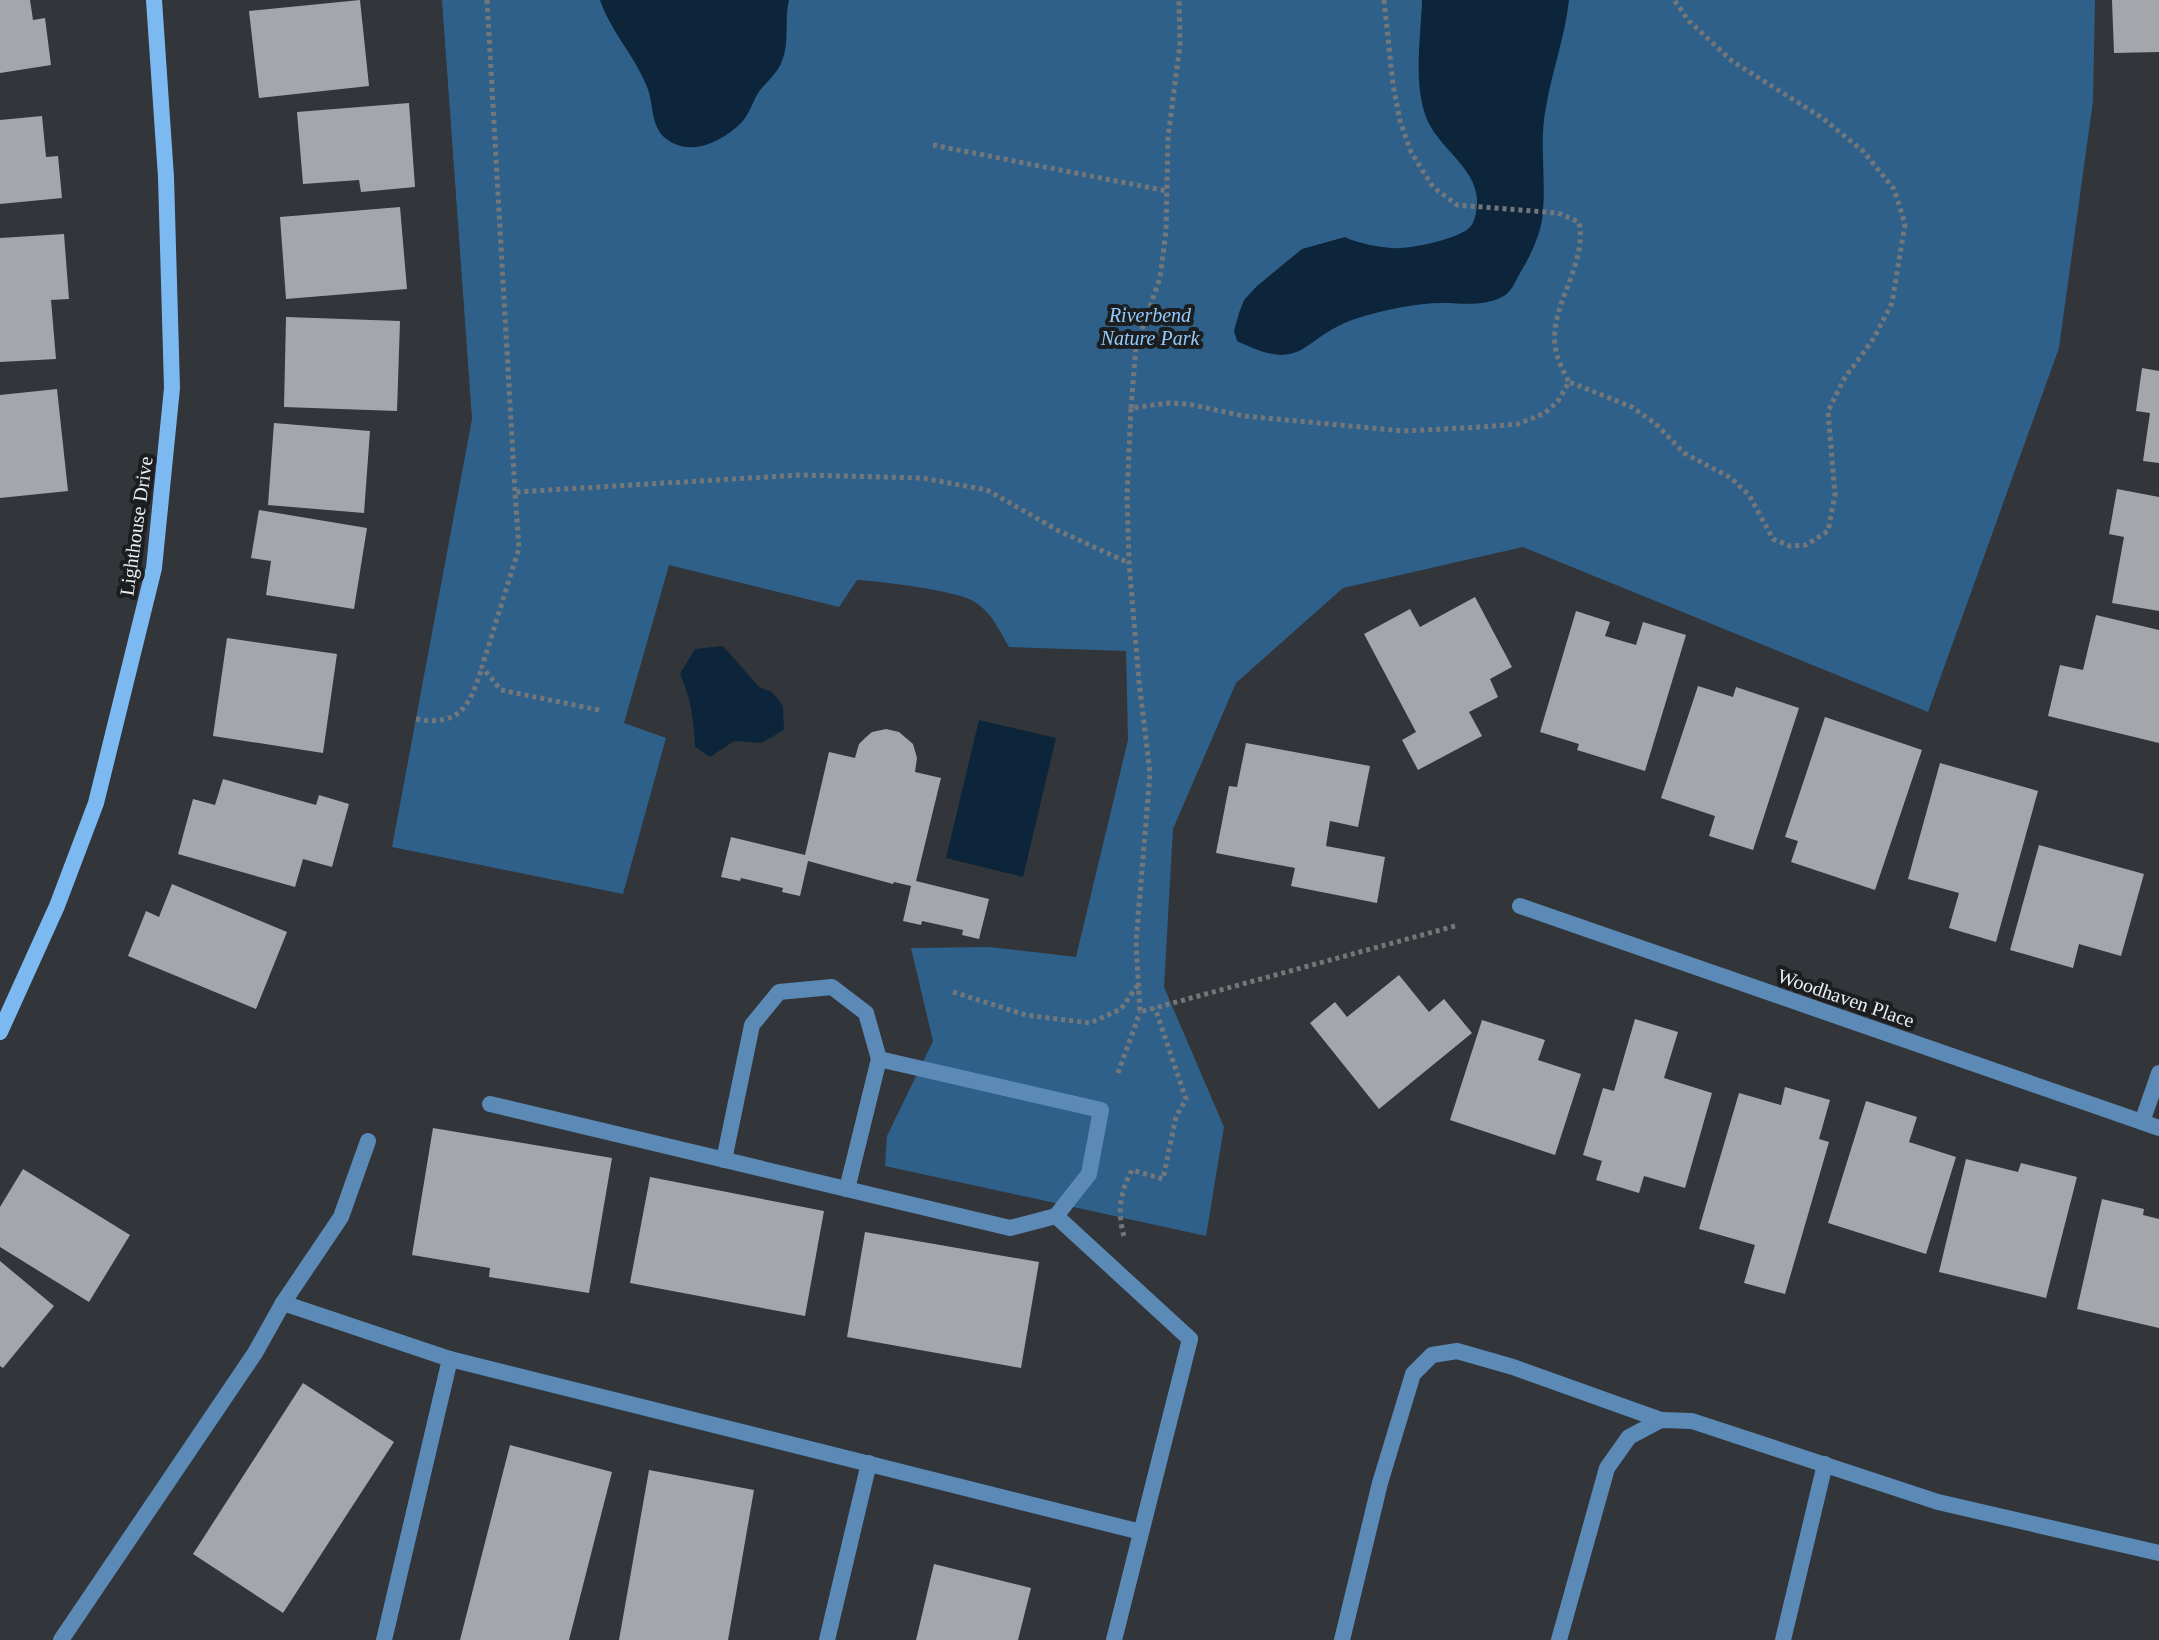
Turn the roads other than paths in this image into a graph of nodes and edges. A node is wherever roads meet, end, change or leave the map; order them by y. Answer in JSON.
{"nodes":[{"id":1,"x":154,"y":0,"type":"edge"},
{"id":2,"x":1520,"y":906,"type":"dead end"},
{"id":3,"x":6,"y":1012,"type":"edge"},
{"id":4,"x":0,"y":1032,"type":"edge"},
{"id":5,"x":879,"y":1059,"type":"junction"},
{"id":6,"x":2159,"y":1073,"type":"edge"},
{"id":7,"x":490,"y":1104,"type":"dead end"},
{"id":8,"x":2142,"y":1122,"type":"junction"},
{"id":9,"x":2159,"y":1128,"type":"edge"},
{"id":10,"x":368,"y":1141,"type":"dead end"},
{"id":11,"x":724,"y":1160,"type":"junction"},
{"id":12,"x":847,"y":1189,"type":"junction"},
{"id":13,"x":1056,"y":1216,"type":"junction"},
{"id":14,"x":283,"y":1303,"type":"junction"},
{"id":15,"x":450,"y":1359,"type":"junction"},
{"id":16,"x":1661,"y":1420,"type":"junction"},
{"id":17,"x":869,"y":1463,"type":"junction"},
{"id":18,"x":1825,"y":1464,"type":"junction"},
{"id":19,"x":1141,"y":1532,"type":"junction"},
{"id":20,"x":2159,"y":1553,"type":"edge"},
{"id":21,"x":61,"y":1640,"type":"edge"},
{"id":22,"x":384,"y":1640,"type":"edge"},
{"id":23,"x":827,"y":1640,"type":"edge"},
{"id":24,"x":1114,"y":1640,"type":"edge"},
{"id":25,"x":1342,"y":1640,"type":"edge"},
{"id":26,"x":1559,"y":1640,"type":"edge"},
{"id":27,"x":1783,"y":1640,"type":"edge"}],
"edges":[{"from":1,"to":3,"type":"street","name":"Lighthouse Drive"},
{"from":2,"to":8,"type":"street","name":"Woodhaven Place"},
{"from":3,"to":4,"type":"street","name":"Lighthouse Drive"},
{"from":5,"to":11,"type":"street"},
{"from":5,"to":12,"type":"street"},
{"from":5,"to":13,"type":"street"},
{"from":6,"to":8,"type":"street"},
{"from":7,"to":11,"type":"street"},
{"from":8,"to":9,"type":"street","name":"Woodhaven Place"},
{"from":10,"to":14,"type":"street"},
{"from":11,"to":12,"type":"street"},
{"from":12,"to":13,"type":"street"},
{"from":13,"to":19,"type":"street"},
{"from":14,"to":15,"type":"street"},
{"from":14,"to":21,"type":"street"},
{"from":15,"to":17,"type":"street"},
{"from":15,"to":22,"type":"street"},
{"from":16,"to":18,"type":"street"},
{"from":16,"to":25,"type":"street"},
{"from":16,"to":26,"type":"street"},
{"from":17,"to":19,"type":"street"},
{"from":17,"to":23,"type":"street"},
{"from":18,"to":20,"type":"street"},
{"from":18,"to":27,"type":"street"},
{"from":19,"to":24,"type":"street"}]}
